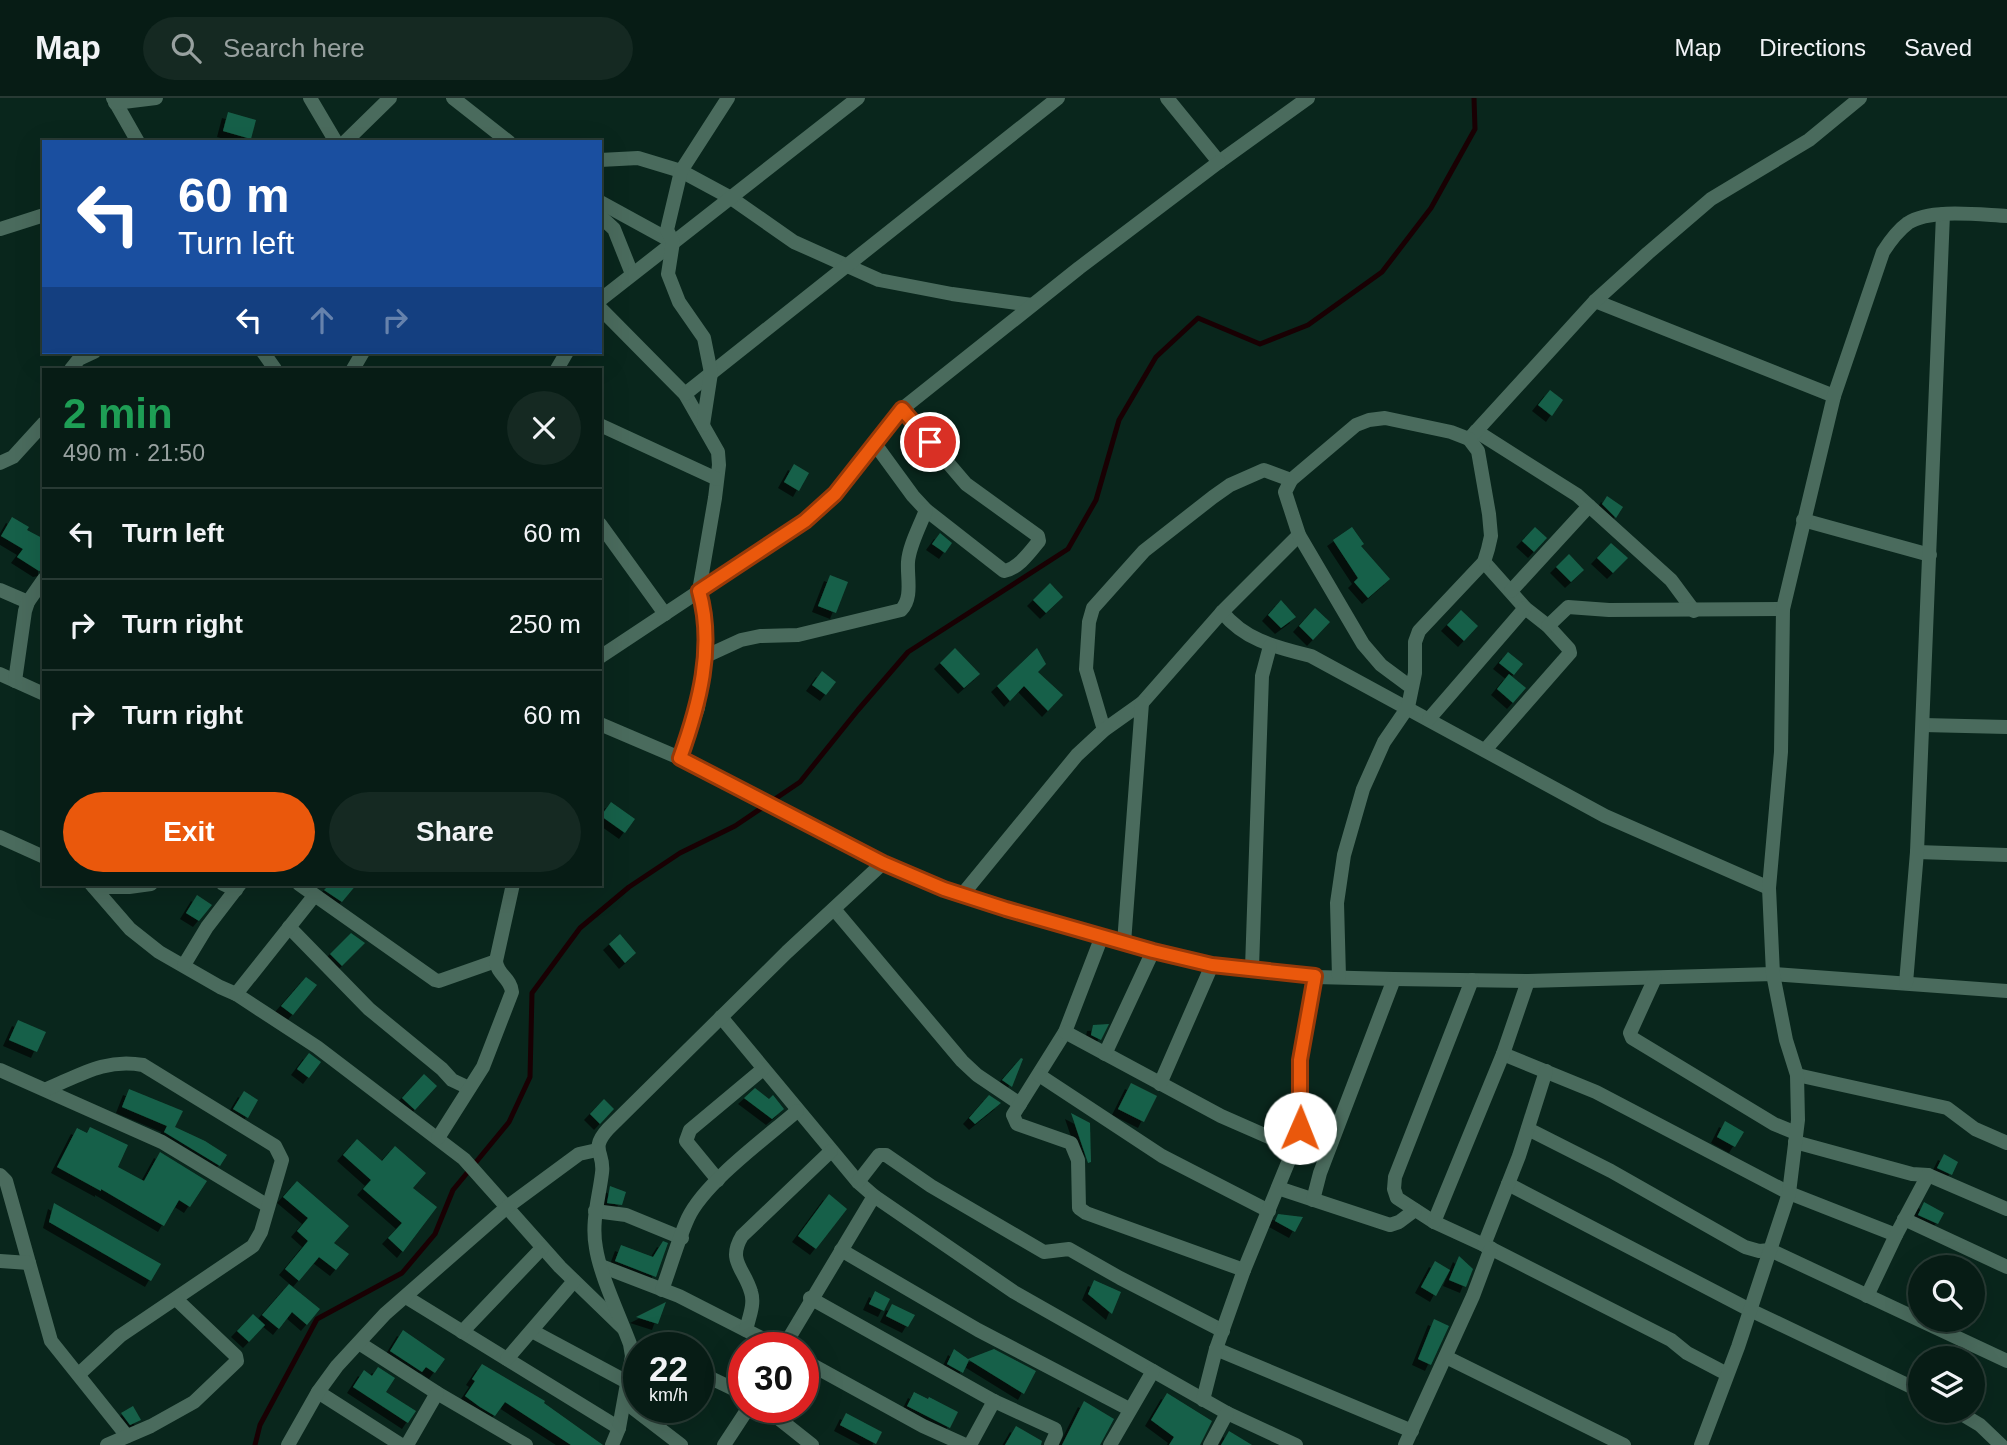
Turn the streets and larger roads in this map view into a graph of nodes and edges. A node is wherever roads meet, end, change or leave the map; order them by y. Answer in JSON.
{"nodes":[{"id":1,"x":156,"y":98,"type":"edge"},
{"id":2,"x":310,"y":98,"type":"edge"},
{"id":3,"x":390,"y":98,"type":"edge"},
{"id":4,"x":453,"y":98,"type":"edge"},
{"id":5,"x":728,"y":98,"type":"edge"},
{"id":6,"x":858,"y":98,"type":"edge"},
{"id":7,"x":1058,"y":98,"type":"edge"},
{"id":8,"x":1167,"y":98,"type":"edge"},
{"id":9,"x":1308,"y":98,"type":"edge"},
{"id":10,"x":1860,"y":98,"type":"edge"},
{"id":11,"x":114,"y":101,"type":"edge"},
{"id":12,"x":137,"y":140,"type":"edge"},
{"id":13,"x":335,"y":140,"type":"edge"},
{"id":14,"x":347,"y":140,"type":"edge"},
{"id":15,"x":506,"y":140,"type":"edge"},
{"id":16,"x":602,"y":160,"type":"edge"},
{"id":17,"x":1219,"y":162,"type":"junction"},
{"id":18,"x":681,"y":171,"type":"junction"},
{"id":19,"x":731,"y":198,"type":"junction"},
{"id":20,"x":602,"y":203,"type":"edge"},
{"id":21,"x":1944,"y":214,"type":"junction"},
{"id":22,"x":42,"y":216,"type":"edge"},
{"id":23,"x":2007,"y":216,"type":"edge"},
{"id":24,"x":602,"y":218,"type":"edge"},
{"id":25,"x":0,"y":229,"type":"edge"},
{"id":26,"x":673,"y":242,"type":"junction"},
{"id":27,"x":845,"y":266,"type":"junction"},
{"id":28,"x":632,"y":274,"type":"junction"},
{"id":29,"x":602,"y":298,"type":"edge"},
{"id":30,"x":1595,"y":301,"type":"junction"},
{"id":31,"x":1032,"y":305,"type":"junction"},
{"id":32,"x":602,"y":310,"type":"edge"},
{"id":33,"x":90,"y":354,"type":"edge"},
{"id":34,"x":72,"y":368,"type":"edge"},
{"id":35,"x":710,"y":373,"type":"junction"},
{"id":36,"x":685,"y":394,"type":"junction"},
{"id":37,"x":1834,"y":396,"type":"junction"},
{"id":38,"x":902,"y":409,"type":"junction"},
{"id":39,"x":42,"y":425,"type":"edge"},
{"id":40,"x":703,"y":425,"type":"junction"},
{"id":41,"x":602,"y":426,"type":"edge"},
{"id":42,"x":1473,"y":435,"type":"junction"},
{"id":43,"x":875,"y":444,"type":"junction"},
{"id":44,"x":0,"y":463,"type":"edge"},
{"id":45,"x":717,"y":479,"type":"junction"},
{"id":46,"x":1291,"y":480,"type":"junction"},
{"id":47,"x":1589,"y":506,"type":"junction"},
{"id":48,"x":926,"y":510,"type":"junction"},
{"id":49,"x":1803,"y":520,"type":"junction"},
{"id":50,"x":602,"y":527,"type":"edge"},
{"id":51,"x":1299,"y":535,"type":"junction"},
{"id":52,"x":1930,"y":555,"type":"junction"},
{"id":53,"x":1484,"y":562,"type":"junction"},
{"id":54,"x":42,"y":582,"type":"edge"},
{"id":55,"x":0,"y":590,"type":"edge"},
{"id":56,"x":699,"y":591,"type":"junction"},
{"id":57,"x":1511,"y":591,"type":"junction"},
{"id":58,"x":28,"y":602,"type":"junction"},
{"id":59,"x":1525,"y":607,"type":"junction"},
{"id":60,"x":1783,"y":609,"type":"junction"},
{"id":61,"x":1693,"y":611,"type":"junction"},
{"id":62,"x":1222,"y":612,"type":"junction"},
{"id":63,"x":665,"y":614,"type":"junction"},
{"id":64,"x":1548,"y":626,"type":"junction"},
{"id":65,"x":1270,"y":646,"type":"junction"},
{"id":66,"x":602,"y":656,"type":"edge"},
{"id":67,"x":704,"y":657,"type":"junction"},
{"id":68,"x":0,"y":674,"type":"edge"},
{"id":69,"x":15,"y":681,"type":"junction"},
{"id":70,"x":1412,"y":688,"type":"junction"},
{"id":71,"x":42,"y":693,"type":"edge"},
{"id":72,"x":1142,"y":703,"type":"junction"},
{"id":73,"x":1408,"y":707,"type":"junction"},
{"id":74,"x":1429,"y":719,"type":"junction"},
{"id":75,"x":1923,"y":724,"type":"junction"},
{"id":76,"x":602,"y":725,"type":"edge"},
{"id":77,"x":2007,"y":727,"type":"edge"},
{"id":78,"x":1104,"y":730,"type":"junction"},
{"id":79,"x":1485,"y":750,"type":"junction"},
{"id":80,"x":680,"y":758,"type":"junction"},
{"id":81,"x":0,"y":837,"type":"edge"},
{"id":82,"x":1917,"y":852,"type":"junction"},
{"id":83,"x":2007,"y":855,"type":"edge"},
{"id":84,"x":42,"y":856,"type":"edge"},
{"id":85,"x":883,"y":863,"type":"junction"},
{"id":86,"x":93,"y":886,"type":"edge"},
{"id":87,"x":116,"y":886,"type":"edge"},
{"id":88,"x":143,"y":886,"type":"edge"},
{"id":89,"x":233,"y":886,"type":"edge"},
{"id":90,"x":302,"y":886,"type":"edge"},
{"id":91,"x":513,"y":886,"type":"edge"},
{"id":92,"x":1769,"y":888,"type":"junction"},
{"id":93,"x":962,"y":895,"type":"junction"},
{"id":94,"x":314,"y":896,"type":"junction"},
{"id":95,"x":834,"y":909,"type":"junction"},
{"id":96,"x":289,"y":927,"type":"junction"},
{"id":97,"x":1102,"y":936,"type":"junction"},
{"id":98,"x":1124,"y":943,"type":"junction"},
{"id":99,"x":1153,"y":951,"type":"junction"},
{"id":100,"x":496,"y":961,"type":"junction"},
{"id":101,"x":184,"y":965,"type":"junction"},
{"id":102,"x":1212,"y":965,"type":"junction"},
{"id":103,"x":1252,"y":968,"type":"junction"},
{"id":104,"x":1773,"y":974,"type":"junction"},
{"id":105,"x":1315,"y":976,"type":"junction"},
{"id":106,"x":1339,"y":977,"type":"junction"},
{"id":107,"x":1655,"y":978,"type":"junction"},
{"id":108,"x":1394,"y":979,"type":"junction"},
{"id":109,"x":1472,"y":980,"type":"junction"},
{"id":110,"x":1528,"y":981,"type":"junction"},
{"id":111,"x":1906,"y":983,"type":"junction"},
{"id":112,"x":2007,"y":991,"type":"edge"},
{"id":113,"x":236,"y":994,"type":"junction"},
{"id":114,"x":721,"y":1017,"type":"junction"},
{"id":115,"x":1065,"y":1032,"type":"junction"},
{"id":116,"x":1105,"y":1054,"type":"junction"},
{"id":117,"x":1503,"y":1054,"type":"junction"},
{"id":118,"x":763,"y":1069,"type":"junction"},
{"id":119,"x":0,"y":1070,"type":"edge"},
{"id":120,"x":1546,"y":1071,"type":"junction"},
{"id":121,"x":1039,"y":1075,"type":"junction"},
{"id":122,"x":1797,"y":1076,"type":"junction"},
{"id":123,"x":1160,"y":1084,"type":"junction"},
{"id":124,"x":469,"y":1088,"type":"junction"},
{"id":125,"x":47,"y":1089,"type":"junction"},
{"id":126,"x":1020,"y":1104,"type":"junction"},
{"id":127,"x":797,"y":1111,"type":"junction"},
{"id":128,"x":1528,"y":1129,"type":"junction"},
{"id":129,"x":1795,"y":1137,"type":"junction"},
{"id":130,"x":438,"y":1138,"type":"junction"},
{"id":131,"x":2007,"y":1143,"type":"edge"},
{"id":132,"x":1294,"y":1148,"type":"junction"},
{"id":133,"x":597,"y":1150,"type":"junction"},
{"id":134,"x":831,"y":1151,"type":"junction"},
{"id":135,"x":0,"y":1175,"type":"edge"},
{"id":136,"x":1928,"y":1175,"type":"junction"},
{"id":137,"x":718,"y":1180,"type":"junction"},
{"id":138,"x":858,"y":1182,"type":"junction"},
{"id":139,"x":1508,"y":1184,"type":"junction"},
{"id":140,"x":1278,"y":1188,"type":"junction"},
{"id":141,"x":1789,"y":1193,"type":"junction"},
{"id":142,"x":874,"y":1196,"type":"junction"},
{"id":143,"x":1313,"y":1200,"type":"junction"},
{"id":144,"x":268,"y":1206,"type":"junction"},
{"id":145,"x":507,"y":1208,"type":"junction"},
{"id":146,"x":2007,"y":1209,"type":"edge"},
{"id":147,"x":1415,"y":1210,"type":"junction"},
{"id":148,"x":595,"y":1211,"type":"junction"},
{"id":149,"x":1269,"y":1211,"type":"junction"},
{"id":150,"x":1904,"y":1219,"type":"junction"},
{"id":151,"x":1433,"y":1222,"type":"junction"},
{"id":152,"x":1896,"y":1235,"type":"junction"},
{"id":153,"x":681,"y":1238,"type":"junction"},
{"id":154,"x":1488,"y":1246,"type":"junction"},
{"id":155,"x":542,"y":1248,"type":"junction"},
{"id":156,"x":841,"y":1250,"type":"junction"},
{"id":157,"x":1770,"y":1250,"type":"junction"},
{"id":158,"x":0,"y":1261,"type":"edge"},
{"id":159,"x":29,"y":1263,"type":"junction"},
{"id":160,"x":601,"y":1266,"type":"junction"},
{"id":161,"x":2007,"y":1267,"type":"edge"},
{"id":162,"x":1244,"y":1270,"type":"junction"},
{"id":163,"x":574,"y":1282,"type":"junction"},
{"id":164,"x":662,"y":1290,"type":"junction"},
{"id":165,"x":1867,"y":1296,"type":"junction"},
{"id":166,"x":407,"y":1297,"type":"junction"},
{"id":167,"x":810,"y":1298,"type":"junction"},
{"id":168,"x":176,"y":1299,"type":"junction"},
{"id":169,"x":1750,"y":1310,"type":"junction"},
{"id":170,"x":625,"y":1329,"type":"junction"},
{"id":171,"x":746,"y":1329,"type":"junction"},
{"id":172,"x":532,"y":1331,"type":"junction"},
{"id":173,"x":1223,"y":1331,"type":"junction"},
{"id":174,"x":462,"y":1332,"type":"junction"},
{"id":175,"x":627,"y":1332,"type":"edge"},
{"id":176,"x":752,"y":1332,"type":"edge"},
{"id":177,"x":791,"y":1332,"type":"edge"},
{"id":178,"x":359,"y":1343,"type":"junction"},
{"id":179,"x":1216,"y":1349,"type":"junction"},
{"id":180,"x":1446,"y":1356,"type":"junction"},
{"id":181,"x":507,"y":1359,"type":"junction"},
{"id":182,"x":2007,"y":1361,"type":"edge"},
{"id":183,"x":819,"y":1369,"type":"edge"},
{"id":184,"x":1153,"y":1371,"type":"junction"},
{"id":185,"x":79,"y":1374,"type":"junction"},
{"id":186,"x":1727,"y":1374,"type":"junction"},
{"id":187,"x":623,"y":1380,"type":"edge"},
{"id":188,"x":1908,"y":1385,"type":"edge"},
{"id":189,"x":318,"y":1392,"type":"junction"},
{"id":190,"x":437,"y":1393,"type":"junction"},
{"id":191,"x":1203,"y":1400,"type":"junction"},
{"id":192,"x":994,"y":1402,"type":"junction"},
{"id":193,"x":1129,"y":1409,"type":"junction"},
{"id":194,"x":623,"y":1411,"type":"edge"},
{"id":195,"x":1227,"y":1413,"type":"junction"},
{"id":196,"x":652,"y":1423,"type":"edge"},
{"id":197,"x":738,"y":1423,"type":"edge"},
{"id":198,"x":784,"y":1423,"type":"edge"},
{"id":199,"x":1977,"y":1423,"type":"edge"},
{"id":200,"x":619,"y":1428,"type":"junction"},
{"id":201,"x":1412,"y":1431,"type":"junction"},
{"id":202,"x":127,"y":1436,"type":"junction"},
{"id":203,"x":107,"y":1445,"type":"edge"},
{"id":204,"x":288,"y":1445,"type":"edge"},
{"id":205,"x":401,"y":1445,"type":"edge"},
{"id":206,"x":407,"y":1445,"type":"edge"},
{"id":207,"x":526,"y":1445,"type":"edge"},
{"id":208,"x":612,"y":1445,"type":"edge"},
{"id":209,"x":681,"y":1445,"type":"edge"},
{"id":210,"x":724,"y":1445,"type":"edge"},
{"id":211,"x":812,"y":1445,"type":"edge"},
{"id":212,"x":967,"y":1445,"type":"edge"},
{"id":213,"x":1051,"y":1445,"type":"edge"},
{"id":214,"x":1110,"y":1445,"type":"edge"},
{"id":215,"x":1210,"y":1445,"type":"edge"},
{"id":216,"x":1296,"y":1445,"type":"edge"},
{"id":217,"x":1405,"y":1445,"type":"edge"},
{"id":218,"x":1624,"y":1445,"type":"edge"},
{"id":219,"x":1701,"y":1445,"type":"edge"},
{"id":220,"x":2001,"y":1445,"type":"edge"}],
"edges":[{"from":1,"to":11,"type":"street"},
{"from":2,"to":13,"type":"street"},
{"from":3,"to":14,"type":"street"},
{"from":4,"to":15,"type":"street"},
{"from":5,"to":18,"type":"street"},
{"from":6,"to":19,"type":"street"},
{"from":7,"to":27,"type":"street"},
{"from":8,"to":17,"type":"street"},
{"from":9,"to":17,"type":"street"},
{"from":10,"to":30,"type":"street"},
{"from":11,"to":12,"type":"street"},
{"from":16,"to":18,"type":"street"},
{"from":17,"to":31,"type":"street"},
{"from":18,"to":19,"type":"street"},
{"from":18,"to":26,"type":"street"},
{"from":19,"to":26,"type":"street"},
{"from":19,"to":27,"type":"street"},
{"from":20,"to":26,"type":"street"},
{"from":21,"to":23,"type":"street"},
{"from":21,"to":37,"type":"street"},
{"from":21,"to":52,"type":"street"},
{"from":22,"to":25,"type":"street"},
{"from":24,"to":28,"type":"street"},
{"from":26,"to":28,"type":"street"},
{"from":26,"to":35,"type":"street"},
{"from":27,"to":31,"type":"street"},
{"from":27,"to":35,"type":"street"},
{"from":28,"to":29,"type":"street"},
{"from":30,"to":37,"type":"street"},
{"from":30,"to":42,"type":"street"},
{"from":31,"to":38,"type":"street"},
{"from":32,"to":36,"type":"street"},
{"from":33,"to":34,"type":"street"},
{"from":35,"to":36,"type":"street"},
{"from":35,"to":40,"type":"street"},
{"from":36,"to":40,"type":"street"},
{"from":37,"to":49,"type":"street"},
{"from":38,"to":43,"type":"street"},
{"from":38,"to":48,"type":"street"},
{"from":39,"to":44,"type":"street"},
{"from":40,"to":45,"type":"street"},
{"from":41,"to":45,"type":"street"},
{"from":42,"to":46,"type":"street"},
{"from":42,"to":47,"type":"street"},
{"from":42,"to":53,"type":"street"},
{"from":43,"to":48,"type":"street"},
{"from":43,"to":56,"type":"street"},
{"from":45,"to":56,"type":"street"},
{"from":46,"to":51,"type":"street"},
{"from":46,"to":78,"type":"street"},
{"from":47,"to":57,"type":"street"},
{"from":47,"to":61,"type":"street"},
{"from":48,"to":67,"type":"street"},
{"from":49,"to":52,"type":"street"},
{"from":49,"to":60,"type":"street"},
{"from":50,"to":63,"type":"street"},
{"from":51,"to":62,"type":"street"},
{"from":51,"to":70,"type":"street"},
{"from":52,"to":75,"type":"street"},
{"from":53,"to":57,"type":"street"},
{"from":53,"to":70,"type":"street"},
{"from":54,"to":58,"type":"street"},
{"from":55,"to":58,"type":"street"},
{"from":56,"to":63,"type":"street"},
{"from":56,"to":67,"type":"street"},
{"from":57,"to":59,"type":"street"},
{"from":58,"to":69,"type":"street"},
{"from":59,"to":64,"type":"street"},
{"from":59,"to":74,"type":"street"},
{"from":60,"to":61,"type":"street"},
{"from":60,"to":92,"type":"street"},
{"from":61,"to":64,"type":"street"},
{"from":62,"to":65,"type":"street"},
{"from":62,"to":72,"type":"street"},
{"from":63,"to":66,"type":"street"},
{"from":64,"to":79,"type":"street"},
{"from":65,"to":73,"type":"street"},
{"from":65,"to":103,"type":"street"},
{"from":67,"to":80,"type":"street"},
{"from":68,"to":69,"type":"street"},
{"from":69,"to":71,"type":"street"},
{"from":70,"to":73,"type":"street"},
{"from":72,"to":78,"type":"street"},
{"from":72,"to":98,"type":"street"},
{"from":73,"to":74,"type":"street"},
{"from":73,"to":106,"type":"street"},
{"from":74,"to":79,"type":"street"},
{"from":75,"to":77,"type":"street"},
{"from":75,"to":82,"type":"street"},
{"from":76,"to":80,"type":"street"},
{"from":78,"to":93,"type":"street"},
{"from":79,"to":92,"type":"street"},
{"from":80,"to":85,"type":"street"},
{"from":81,"to":84,"type":"street"},
{"from":82,"to":83,"type":"street"},
{"from":82,"to":111,"type":"street"},
{"from":85,"to":93,"type":"street"},
{"from":85,"to":95,"type":"street"},
{"from":86,"to":101,"type":"street"},
{"from":87,"to":88,"type":"street"},
{"from":89,"to":101,"type":"street"},
{"from":90,"to":94,"type":"street"},
{"from":91,"to":100,"type":"street"},
{"from":92,"to":104,"type":"street"},
{"from":93,"to":97,"type":"street"},
{"from":94,"to":96,"type":"street"},
{"from":94,"to":100,"type":"street"},
{"from":95,"to":114,"type":"street"},
{"from":95,"to":126,"type":"street"},
{"from":96,"to":113,"type":"street"},
{"from":96,"to":124,"type":"street"},
{"from":97,"to":98,"type":"street"},
{"from":97,"to":115,"type":"street"},
{"from":98,"to":99,"type":"street"},
{"from":99,"to":102,"type":"street"},
{"from":99,"to":116,"type":"street"},
{"from":100,"to":124,"type":"street"},
{"from":101,"to":113,"type":"street"},
{"from":102,"to":103,"type":"street"},
{"from":102,"to":123,"type":"street"},
{"from":103,"to":105,"type":"street"},
{"from":104,"to":107,"type":"street"},
{"from":104,"to":111,"type":"street"},
{"from":104,"to":122,"type":"street"},
{"from":105,"to":106,"type":"street"},
{"from":105,"to":132,"type":"street"},
{"from":106,"to":108,"type":"street"},
{"from":107,"to":110,"type":"street"},
{"from":107,"to":129,"type":"street"},
{"from":108,"to":109,"type":"street"},
{"from":108,"to":143,"type":"street"},
{"from":109,"to":110,"type":"street"},
{"from":109,"to":147,"type":"street"},
{"from":110,"to":117,"type":"street"},
{"from":111,"to":112,"type":"street"},
{"from":113,"to":130,"type":"street"},
{"from":114,"to":118,"type":"street"},
{"from":114,"to":133,"type":"street"},
{"from":115,"to":116,"type":"street"},
{"from":115,"to":121,"type":"street"},
{"from":116,"to":123,"type":"street"},
{"from":117,"to":120,"type":"street"},
{"from":117,"to":151,"type":"street"},
{"from":118,"to":127,"type":"street"},
{"from":118,"to":137,"type":"street"},
{"from":119,"to":125,"type":"street"},
{"from":120,"to":128,"type":"street"},
{"from":120,"to":141,"type":"street"},
{"from":121,"to":126,"type":"street"},
{"from":121,"to":149,"type":"street"},
{"from":122,"to":129,"type":"street"},
{"from":122,"to":131,"type":"street"},
{"from":123,"to":132,"type":"street"},
{"from":124,"to":130,"type":"street"},
{"from":125,"to":144,"type":"street"},
{"from":125,"to":144,"type":"street"},
{"from":126,"to":162,"type":"street"},
{"from":127,"to":134,"type":"street"},
{"from":127,"to":137,"type":"street"},
{"from":128,"to":139,"type":"street"},
{"from":128,"to":157,"type":"street"},
{"from":129,"to":136,"type":"street"},
{"from":129,"to":141,"type":"street"},
{"from":130,"to":145,"type":"street"},
{"from":132,"to":140,"type":"street"},
{"from":133,"to":145,"type":"street"},
{"from":133,"to":148,"type":"street"},
{"from":134,"to":138,"type":"street"},
{"from":134,"to":171,"type":"street"},
{"from":135,"to":159,"type":"street"},
{"from":136,"to":146,"type":"street"},
{"from":136,"to":150,"type":"street"},
{"from":137,"to":153,"type":"street"},
{"from":138,"to":142,"type":"street"},
{"from":138,"to":173,"type":"street"},
{"from":139,"to":154,"type":"street"},
{"from":139,"to":169,"type":"street"},
{"from":140,"to":143,"type":"street"},
{"from":140,"to":149,"type":"street"},
{"from":141,"to":152,"type":"street"},
{"from":141,"to":157,"type":"street"},
{"from":142,"to":156,"type":"street"},
{"from":142,"to":184,"type":"street"},
{"from":143,"to":147,"type":"street"},
{"from":144,"to":168,"type":"street"},
{"from":145,"to":155,"type":"street"},
{"from":145,"to":166,"type":"street"},
{"from":147,"to":151,"type":"street"},
{"from":148,"to":153,"type":"street"},
{"from":148,"to":160,"type":"street"},
{"from":149,"to":162,"type":"street"},
{"from":150,"to":152,"type":"street"},
{"from":150,"to":161,"type":"street"},
{"from":151,"to":154,"type":"street"},
{"from":152,"to":165,"type":"street"},
{"from":153,"to":164,"type":"street"},
{"from":154,"to":180,"type":"street"},
{"from":154,"to":186,"type":"street"},
{"from":155,"to":163,"type":"street"},
{"from":155,"to":174,"type":"street"},
{"from":156,"to":167,"type":"street"},
{"from":156,"to":193,"type":"street"},
{"from":157,"to":165,"type":"street"},
{"from":157,"to":169,"type":"street"},
{"from":158,"to":159,"type":"street"},
{"from":159,"to":185,"type":"street"},
{"from":160,"to":164,"type":"street"},
{"from":160,"to":170,"type":"street"},
{"from":162,"to":173,"type":"street"},
{"from":163,"to":170,"type":"street"},
{"from":163,"to":172,"type":"street"},
{"from":164,"to":171,"type":"street"},
{"from":165,"to":182,"type":"street"},
{"from":166,"to":174,"type":"street"},
{"from":166,"to":178,"type":"street"},
{"from":167,"to":177,"type":"street"},
{"from":167,"to":192,"type":"street"},
{"from":168,"to":185,"type":"street"},
{"from":168,"to":202,"type":"street"},
{"from":169,"to":186,"type":"street"},
{"from":169,"to":188,"type":"street"},
{"from":170,"to":175,"type":"street"},
{"from":171,"to":176,"type":"street"},
{"from":172,"to":181,"type":"street"},
{"from":172,"to":187,"type":"street"},
{"from":173,"to":179,"type":"street"},
{"from":174,"to":181,"type":"street"},
{"from":178,"to":189,"type":"street"},
{"from":178,"to":190,"type":"street"},
{"from":179,"to":191,"type":"street"},
{"from":179,"to":201,"type":"street"},
{"from":180,"to":201,"type":"street"},
{"from":180,"to":218,"type":"street"},
{"from":181,"to":200,"type":"street"},
{"from":183,"to":212,"type":"street"},
{"from":184,"to":191,"type":"street"},
{"from":184,"to":193,"type":"street"},
{"from":185,"to":202,"type":"street"},
{"from":186,"to":219,"type":"street"},
{"from":189,"to":204,"type":"street"},
{"from":189,"to":205,"type":"street"},
{"from":190,"to":206,"type":"street"},
{"from":190,"to":207,"type":"street"},
{"from":191,"to":195,"type":"street"},
{"from":192,"to":212,"type":"street"},
{"from":192,"to":213,"type":"street"},
{"from":193,"to":214,"type":"street"},
{"from":194,"to":200,"type":"street"},
{"from":195,"to":215,"type":"street"},
{"from":195,"to":216,"type":"street"},
{"from":196,"to":209,"type":"street"},
{"from":197,"to":210,"type":"street"},
{"from":198,"to":211,"type":"street"},
{"from":199,"to":220,"type":"street"},
{"from":200,"to":208,"type":"street"},
{"from":201,"to":217,"type":"street"},
{"from":202,"to":203,"type":"street"}]}
